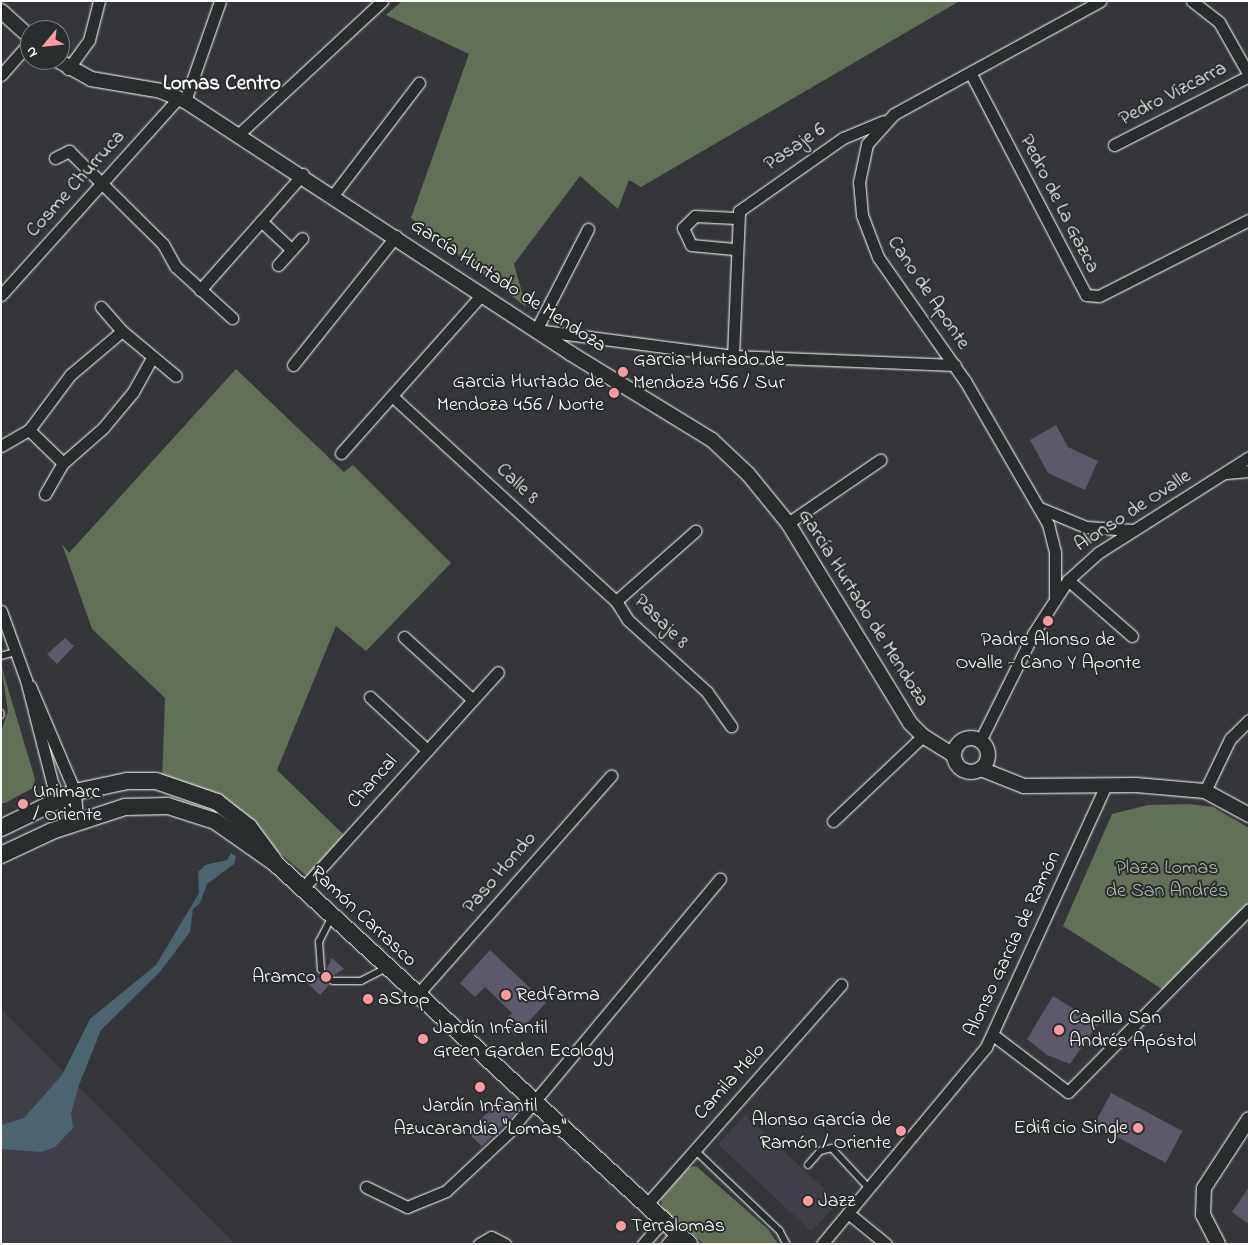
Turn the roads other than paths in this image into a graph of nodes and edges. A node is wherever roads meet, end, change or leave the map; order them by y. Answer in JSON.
{"nodes":[{"id":1,"x":99,"y":1,"type":"edge"},
{"id":2,"x":220,"y":1,"type":"edge"},
{"id":3,"x":382,"y":1,"type":"edge"},
{"id":4,"x":1100,"y":1,"type":"edge"},
{"id":5,"x":1192,"y":1,"type":"edge"},
{"id":6,"x":1,"y":11,"type":"edge"},
{"id":7,"x":20,"y":27,"type":"edge"},
{"id":8,"x":20,"y":53,"type":"edge"},
{"id":9,"x":70,"y":58,"type":"edge"},
{"id":10,"x":70,"y":67,"type":"edge"},
{"id":11,"x":971,"y":74,"type":"junction"},
{"id":12,"x":1,"y":75,"type":"edge"},
{"id":13,"x":1249,"y":76,"type":"edge"},
{"id":14,"x":419,"y":83,"type":"dead end"},
{"id":15,"x":182,"y":99,"type":"junction"},
{"id":16,"x":885,"y":121,"type":"junction"},
{"id":17,"x":240,"y":133,"type":"junction"},
{"id":18,"x":1114,"y":145,"type":"dead end"},
{"id":19,"x":55,"y":158,"type":"dead end"},
{"id":20,"x":303,"y":174,"type":"junction"},
{"id":21,"x":102,"y":183,"type":"junction"},
{"id":22,"x":334,"y":194,"type":"junction"},
{"id":23,"x":736,"y":218,"type":"junction"},
{"id":24,"x":1249,"y":220,"type":"edge"},
{"id":25,"x":260,"y":222,"type":"junction"},
{"id":26,"x":588,"y":228,"type":"dead end"},
{"id":27,"x":396,"y":236,"type":"junction"},
{"id":28,"x":302,"y":238,"type":"dead end"},
{"id":29,"x":734,"y":249,"type":"junction"},
{"id":30,"x":292,"y":250,"type":"junction"},
{"id":31,"x":278,"y":265,"type":"dead end"},
{"id":32,"x":200,"y":290,"type":"junction"},
{"id":33,"x":482,"y":294,"type":"junction"},
{"id":34,"x":1,"y":295,"type":"edge"},
{"id":35,"x":101,"y":306,"type":"dead end"},
{"id":36,"x":232,"y":318,"type":"dead end"},
{"id":37,"x":536,"y":330,"type":"junction"},
{"id":38,"x":122,"y":331,"type":"junction"},
{"id":39,"x":732,"y":356,"type":"junction"},
{"id":40,"x":152,"y":358,"type":"junction"},
{"id":41,"x":294,"y":365,"type":"dead end"},
{"id":42,"x":955,"y":365,"type":"junction"},
{"id":43,"x":176,"y":376,"type":"dead end"},
{"id":44,"x":392,"y":396,"type":"junction"},
{"id":45,"x":29,"y":430,"type":"junction"},
{"id":46,"x":1,"y":446,"type":"edge"},
{"id":47,"x":341,"y":453,"type":"dead end"},
{"id":48,"x":1249,"y":457,"type":"edge"},
{"id":49,"x":880,"y":460,"type":"dead end"},
{"id":50,"x":63,"y":463,"type":"junction"},
{"id":51,"x":1249,"y":471,"type":"edge"},
{"id":52,"x":1224,"y":473,"type":"junction"},
{"id":53,"x":46,"y":494,"type":"dead end"},
{"id":54,"x":1040,"y":508,"type":"junction"},
{"id":55,"x":788,"y":523,"type":"junction"},
{"id":56,"x":1133,"y":530,"type":"junction"},
{"id":57,"x":695,"y":531,"type":"dead end"},
{"id":58,"x":1068,"y":580,"type":"junction"},
{"id":59,"x":1056,"y":596,"type":"junction"},
{"id":60,"x":616,"y":601,"type":"junction"},
{"id":61,"x":1,"y":611,"type":"edge"},
{"id":62,"x":1132,"y":636,"type":"dead end"},
{"id":63,"x":404,"y":637,"type":"dead end"},
{"id":64,"x":16,"y":652,"type":"junction"},
{"id":65,"x":1,"y":656,"type":"edge"},
{"id":66,"x":498,"y":672,"type":"dead end"},
{"id":67,"x":26,"y":680,"type":"junction"},
{"id":68,"x":370,"y":697,"type":"dead end"},
{"id":69,"x":473,"y":700,"type":"junction"},
{"id":70,"x":1249,"y":720,"type":"edge"},
{"id":71,"x":731,"y":726,"type":"dead end"},
{"id":72,"x":923,"y":736,"type":"junction"},
{"id":73,"x":980,"y":741,"type":"junction"},
{"id":74,"x":427,"y":750,"type":"junction"},
{"id":75,"x":954,"y":755,"type":"junction"},
{"id":76,"x":981,"y":769,"type":"junction"},
{"id":77,"x":611,"y":776,"type":"dead end"},
{"id":78,"x":1105,"y":787,"type":"junction"},
{"id":79,"x":1205,"y":791,"type":"junction"},
{"id":80,"x":75,"y":792,"type":"junction"},
{"id":81,"x":59,"y":799,"type":"junction"},
{"id":82,"x":1249,"y":815,"type":"edge"},
{"id":83,"x":832,"y":821,"type":"dead end"},
{"id":84,"x":5,"y":822,"type":"edge"},
{"id":85,"x":78,"y":822,"type":"junction"},
{"id":86,"x":1,"y":855,"type":"edge"},
{"id":87,"x":275,"y":863,"type":"junction"},
{"id":88,"x":720,"y":879,"type":"dead end"},
{"id":89,"x":302,"y":889,"type":"junction"},
{"id":90,"x":1249,"y":909,"type":"edge"},
{"id":91,"x":332,"y":917,"type":"junction"},
{"id":92,"x":386,"y":968,"type":"junction"},
{"id":93,"x":321,"y":970,"type":"dead end"},
{"id":94,"x":333,"y":981,"type":"dead end"},
{"id":95,"x":841,"y":985,"type":"dead end"},
{"id":96,"x":417,"y":995,"type":"junction"},
{"id":97,"x":993,"y":1035,"type":"junction"},
{"id":98,"x":532,"y":1100,"type":"junction"},
{"id":99,"x":1249,"y":1119,"type":"edge"},
{"id":100,"x":695,"y":1150,"type":"junction"},
{"id":101,"x":808,"y":1166,"type":"dead end"},
{"id":102,"x":366,"y":1187,"type":"dead end"},
{"id":103,"x":869,"y":1188,"type":"junction"},
{"id":104,"x":647,"y":1204,"type":"junction"},
{"id":105,"x":848,"y":1213,"type":"junction"},
{"id":106,"x":664,"y":1220,"type":"junction"},
{"id":107,"x":678,"y":1240,"type":"edge"},
{"id":108,"x":479,"y":1244,"type":"edge"},
{"id":109,"x":505,"y":1244,"type":"edge"},
{"id":110,"x":643,"y":1244,"type":"edge"},
{"id":111,"x":787,"y":1244,"type":"edge"},
{"id":112,"x":822,"y":1244,"type":"edge"},
{"id":113,"x":886,"y":1244,"type":"edge"},
{"id":114,"x":1218,"y":1244,"type":"edge"}],
"edges":[{"from":1,"to":9,"type":"street"},
{"from":2,"to":15,"type":"street","name":"Cosme Churruca"},
{"from":3,"to":17,"type":"street"},
{"from":4,"to":11,"type":"street","name":"Cano de Aponte"},
{"from":5,"to":13,"type":"street"},
{"from":6,"to":7,"type":"street"},
{"from":8,"to":12,"type":"street"},
{"from":10,"to":15,"type":"street","name":"García Hurtado de Mendoza"},
{"from":11,"to":16,"type":"street","name":"Cano de Aponte"},
{"from":11,"to":24,"type":"street","name":"Pedro de La Gazca"},
{"from":13,"to":18,"type":"street","name":"Pedro Vizcarra"},
{"from":14,"to":22,"type":"street"},
{"from":15,"to":17,"type":"street","name":"García Hurtado de Mendoza"},
{"from":15,"to":21,"type":"street","name":"Cosme Churruca"},
{"from":16,"to":23,"type":"street","name":"Pasaje 6"},
{"from":16,"to":42,"type":"street","name":"Cano de Aponte"},
{"from":17,"to":20,"type":"street","name":"García Hurtado de Mendoza"},
{"from":19,"to":21,"type":"street"},
{"from":20,"to":22,"type":"street","name":"García Hurtado de Mendoza"},
{"from":20,"to":25,"type":"street"},
{"from":21,"to":32,"type":"street"},
{"from":21,"to":34,"type":"street","name":"Cosme Churruca"},
{"from":22,"to":27,"type":"street","name":"García Hurtado de Mendoza"},
{"from":23,"to":29,"type":"street"},
{"from":23,"to":29,"type":"street"},
{"from":25,"to":30,"type":"street"},
{"from":25,"to":32,"type":"street"},
{"from":26,"to":37,"type":"street"},
{"from":27,"to":33,"type":"street","name":"García Hurtado de Mendoza"},
{"from":27,"to":41,"type":"street"},
{"from":28,"to":30,"type":"street"},
{"from":29,"to":39,"type":"street"},
{"from":30,"to":31,"type":"street"},
{"from":32,"to":36,"type":"street"},
{"from":33,"to":37,"type":"street","name":"García Hurtado de Mendoza"},
{"from":33,"to":44,"type":"street"},
{"from":35,"to":38,"type":"street"},
{"from":37,"to":39,"type":"street"},
{"from":37,"to":55,"type":"street","name":"García Hurtado de Mendoza"},
{"from":38,"to":40,"type":"street"},
{"from":38,"to":45,"type":"street"},
{"from":39,"to":42,"type":"street"},
{"from":40,"to":43,"type":"street"},
{"from":40,"to":50,"type":"street"},
{"from":42,"to":54,"type":"street","name":"Cano de Aponte"},
{"from":44,"to":47,"type":"street"},
{"from":44,"to":60,"type":"street","name":"Calle 8"},
{"from":45,"to":46,"type":"street"},
{"from":45,"to":50,"type":"street"},
{"from":48,"to":52,"type":"street","name":"Alonso de Ovalle"},
{"from":49,"to":55,"type":"street"},
{"from":50,"to":53,"type":"street"},
{"from":51,"to":52,"type":"street"},
{"from":52,"to":56,"type":"street","name":"Alonso de Ovalle"},
{"from":54,"to":56,"type":"street"},
{"from":54,"to":59,"type":"street","name":"Cano de Aponte"},
{"from":55,"to":72,"type":"street","name":"García Hurtado de Mendoza"},
{"from":56,"to":58,"type":"street","name":"Alonso de Ovalle"},
{"from":57,"to":60,"type":"street","name":"Pasaje 8"},
{"from":58,"to":59,"type":"street","name":"Alonso de Ovalle"},
{"from":58,"to":62,"type":"street"},
{"from":59,"to":73,"type":"street","name":"Alonso de Ovalle"},
{"from":60,"to":71,"type":"street","name":"Pasaje 8"},
{"from":61,"to":64,"type":"street"},
{"from":63,"to":69,"type":"street"},
{"from":64,"to":65,"type":"lane"},
{"from":64,"to":67,"type":"street"},
{"from":66,"to":69,"type":"street","name":"Chancal"},
{"from":67,"to":80,"type":"street"},
{"from":67,"to":81,"type":"street"},
{"from":68,"to":74,"type":"street"},
{"from":69,"to":74,"type":"street","name":"Chancal"},
{"from":70,"to":79,"type":"street"},
{"from":72,"to":75,"type":"street","name":"García Hurtado de Mendoza"},
{"from":72,"to":83,"type":"street"},
{"from":73,"to":75,"type":"street"},
{"from":73,"to":76,"type":"street"},
{"from":74,"to":89,"type":"street","name":"Chancal"},
{"from":75,"to":76,"type":"street"},
{"from":76,"to":78,"type":"street"},
{"from":77,"to":96,"type":"street","name":"Paso Hondo"},
{"from":78,"to":79,"type":"street"},
{"from":78,"to":97,"type":"street","name":"Alonso García de Ramón"},
{"from":79,"to":82,"type":"street"},
{"from":80,"to":81,"type":"main road","name":"Ramón Carrasco"},
{"from":80,"to":85,"type":"street"},
{"from":80,"to":87,"type":"main road","name":"Ramón Carrasco"},
{"from":81,"to":84,"type":"main road","name":"Ramón Carrasco"},
{"from":81,"to":85,"type":"street"},
{"from":85,"to":86,"type":"main road","name":"Ramón Carrasco"},
{"from":85,"to":87,"type":"main road","name":"Ramón Carrasco"},
{"from":87,"to":89,"type":"main road","name":"Ramón Carrasco"},
{"from":88,"to":98,"type":"street"},
{"from":89,"to":91,"type":"main road","name":"Ramón Carrasco"},
{"from":90,"to":97,"type":"street"},
{"from":91,"to":92,"type":"main road","name":"Ramón Carrasco"},
{"from":91,"to":93,"type":"lane"},
{"from":92,"to":94,"type":"lane"},
{"from":92,"to":96,"type":"main road","name":"Ramón Carrasco"},
{"from":95,"to":100,"type":"street","name":"Camila Melo"},
{"from":96,"to":98,"type":"main road","name":"Ramón Carrasco"},
{"from":97,"to":103,"type":"street","name":"Alonso García de Ramón"},
{"from":98,"to":102,"type":"street"},
{"from":98,"to":104,"type":"main road","name":"Ramón Carrasco"},
{"from":99,"to":114,"type":"street"},
{"from":100,"to":104,"type":"street","name":"Camila Melo"},
{"from":100,"to":111,"type":"lane"},
{"from":101,"to":103,"type":"lane"},
{"from":103,"to":105,"type":"street","name":"Alonso García de Ramón"},
{"from":104,"to":106,"type":"main road","name":"Ramón Carrasco"},
{"from":105,"to":112,"type":"street","name":"Alonso García de Ramón"},
{"from":105,"to":113,"type":"street"},
{"from":106,"to":107,"type":"main road","name":"Ramón Carrasco"},
{"from":106,"to":110,"type":"street"},
{"from":108,"to":109,"type":"street"}]}
